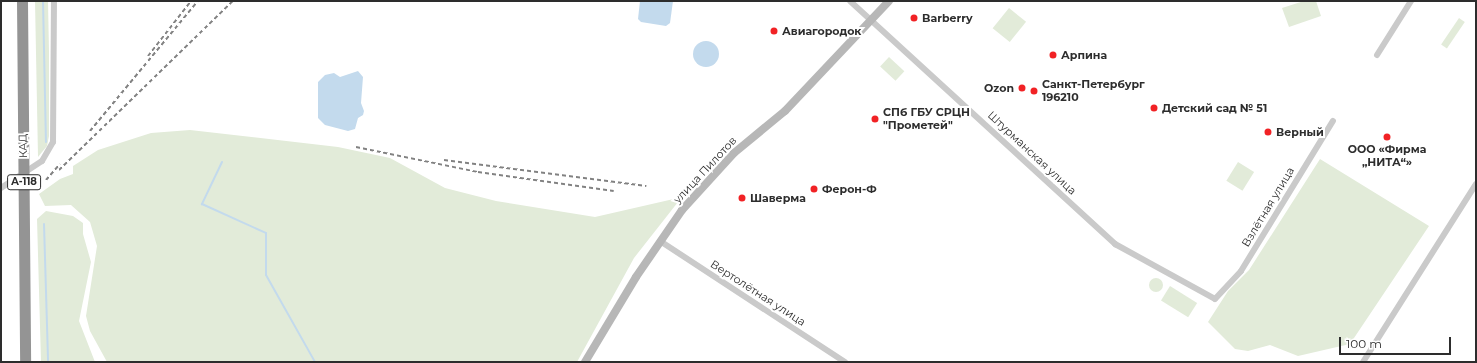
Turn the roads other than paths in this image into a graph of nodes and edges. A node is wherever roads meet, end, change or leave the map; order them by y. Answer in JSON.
{"nodes":[{"id":1,"x":22,"y":1,"type":"edge"},
{"id":2,"x":54,"y":1,"type":"edge"},
{"id":3,"x":850,"y":1,"type":"edge"},
{"id":4,"x":889,"y":1,"type":"edge"},
{"id":5,"x":1412,"y":1,"type":"edge"},
{"id":6,"x":872,"y":19,"type":"junction"},
{"id":7,"x":1378,"y":55,"type":"dead end"},
{"id":8,"x":1333,"y":121,"type":"dead end"},
{"id":9,"x":1476,"y":184,"type":"edge"},
{"id":10,"x":1,"y":188,"type":"edge"},
{"id":11,"x":660,"y":241,"type":"junction"},
{"id":12,"x":1215,"y":299,"type":"joint"},
{"id":13,"x":25,"y":362,"type":"edge"},
{"id":14,"x":585,"y":362,"type":"edge"},
{"id":15,"x":845,"y":362,"type":"edge"},
{"id":16,"x":1363,"y":362,"type":"edge"}],
"edges":[{"from":1,"to":13,"type":"highway","name":"КАД","number":"А-118"},
{"from":2,"to":10,"type":"street"},
{"from":3,"to":6,"type":"street","name":"Штурманская улица"},
{"from":4,"to":6,"type":"street","name":"улица Пилотов"},
{"from":5,"to":7,"type":"street"},
{"from":6,"to":11,"type":"street","name":"улица Пилотов"},
{"from":6,"to":12,"type":"street","name":"Штурманская улица"},
{"from":8,"to":12,"type":"street","name":"Взлётная улица"},
{"from":9,"to":16,"type":"street"},
{"from":11,"to":14,"type":"street","name":"улица Пилотов"},
{"from":11,"to":15,"type":"street","name":"Вертолётная улица"}]}
